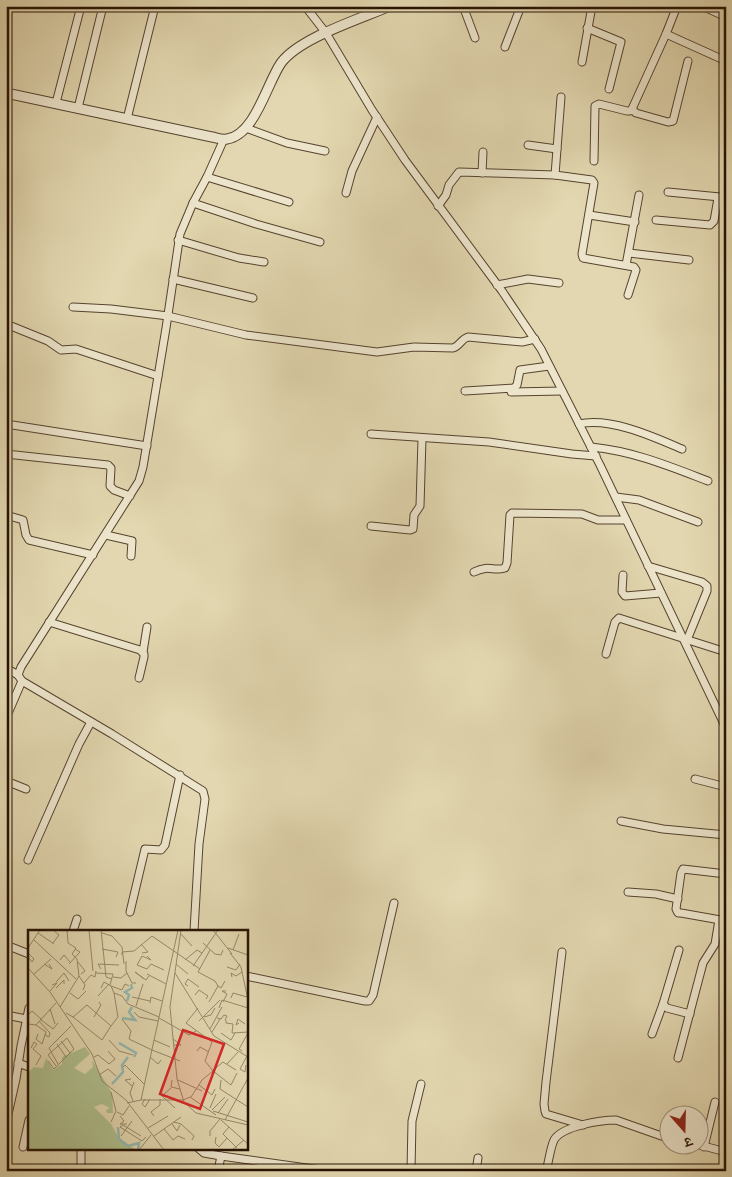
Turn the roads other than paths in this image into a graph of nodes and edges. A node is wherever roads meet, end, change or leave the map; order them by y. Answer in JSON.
{"nodes":[{"id":1,"x":81,"y":6,"type":"edge"},
{"id":2,"x":103,"y":6,"type":"edge"},
{"id":3,"x":155,"y":6,"type":"edge"},
{"id":4,"x":305,"y":6,"type":"edge"},
{"id":5,"x":390,"y":6,"type":"edge"},
{"id":6,"x":463,"y":6,"type":"edge"},
{"id":7,"x":521,"y":6,"type":"edge"},
{"id":8,"x":592,"y":6,"type":"edge"},
{"id":9,"x":677,"y":6,"type":"edge"},
{"id":10,"x":702,"y":6,"type":"edge"},
{"id":11,"x":377,"y":9,"type":"edge"},
{"id":12,"x":726,"y":17,"type":"edge"},
{"id":13,"x":587,"y":28,"type":"junction"},
{"id":14,"x":326,"y":33,"type":"junction"},
{"id":15,"x":666,"y":34,"type":"junction"},
{"id":16,"x":475,"y":38,"type":"dead end"},
{"id":17,"x":505,"y":47,"type":"dead end"},
{"id":18,"x":688,"y":61,"type":"dead end"},
{"id":19,"x":726,"y":61,"type":"edge"},
{"id":20,"x":582,"y":62,"type":"dead end"},
{"id":21,"x":609,"y":89,"type":"dead end"},
{"id":22,"x":6,"y":93,"type":"edge"},
{"id":23,"x":560,"y":97,"type":"dead end"},
{"id":24,"x":56,"y":103,"type":"junction"},
{"id":25,"x":78,"y":108,"type":"junction"},
{"id":26,"x":632,"y":109,"type":"junction"},
{"id":27,"x":377,"y":117,"type":"junction"},
{"id":28,"x":127,"y":119,"type":"junction"},
{"id":29,"x":246,"y":128,"type":"junction"},
{"id":30,"x":224,"y":140,"type":"junction"},
{"id":31,"x":528,"y":146,"type":"dead end"},
{"id":32,"x":557,"y":149,"type":"junction"},
{"id":33,"x":325,"y":152,"type":"dead end"},
{"id":34,"x":483,"y":152,"type":"dead end"},
{"id":35,"x":594,"y":161,"type":"dead end"},
{"id":36,"x":482,"y":173,"type":"junction"},
{"id":37,"x":555,"y":176,"type":"junction"},
{"id":38,"x":206,"y":177,"type":"junction"},
{"id":39,"x":668,"y":192,"type":"dead end"},
{"id":40,"x":346,"y":193,"type":"dead end"},
{"id":41,"x":639,"y":195,"type":"dead end"},
{"id":42,"x":723,"y":197,"type":"edge"},
{"id":43,"x":290,"y":202,"type":"dead end"},
{"id":44,"x":193,"y":203,"type":"junction"},
{"id":45,"x":438,"y":206,"type":"junction"},
{"id":46,"x":589,"y":215,"type":"junction"},
{"id":47,"x":656,"y":220,"type":"dead end"},
{"id":48,"x":635,"y":222,"type":"junction"},
{"id":49,"x":178,"y":240,"type":"junction"},
{"id":50,"x":320,"y":242,"type":"dead end"},
{"id":51,"x":629,"y":253,"type":"junction"},
{"id":52,"x":688,"y":260,"type":"dead end"},
{"id":53,"x":264,"y":262,"type":"dead end"},
{"id":54,"x":626,"y":265,"type":"junction"},
{"id":55,"x":173,"y":279,"type":"junction"},
{"id":56,"x":559,"y":283,"type":"dead end"},
{"id":57,"x":497,"y":285,"type":"junction"},
{"id":58,"x":628,"y":295,"type":"dead end"},
{"id":59,"x":253,"y":298,"type":"dead end"},
{"id":60,"x":73,"y":307,"type":"dead end"},
{"id":61,"x":168,"y":316,"type":"junction"},
{"id":62,"x":6,"y":324,"type":"edge"},
{"id":63,"x":535,"y":339,"type":"junction"},
{"id":64,"x":550,"y":366,"type":"junction"},
{"id":65,"x":158,"y":376,"type":"junction"},
{"id":66,"x":465,"y":391,"type":"dead end"},
{"id":67,"x":562,"y":391,"type":"junction"},
{"id":68,"x":511,"y":392,"type":"dead end"},
{"id":69,"x":6,"y":424,"type":"edge"},
{"id":70,"x":580,"y":424,"type":"junction"},
{"id":71,"x":371,"y":434,"type":"dead end"},
{"id":72,"x":422,"y":439,"type":"junction"},
{"id":73,"x":147,"y":446,"type":"junction"},
{"id":74,"x":591,"y":447,"type":"junction"},
{"id":75,"x":682,"y":450,"type":"dead end"},
{"id":76,"x":6,"y":454,"type":"edge"},
{"id":77,"x":596,"y":456,"type":"junction"},
{"id":78,"x":708,"y":481,"type":"dead end"},
{"id":79,"x":130,"y":496,"type":"junction"},
{"id":80,"x":616,"y":497,"type":"junction"},
{"id":81,"x":6,"y":515,"type":"edge"},
{"id":82,"x":626,"y":520,"type":"junction"},
{"id":83,"x":698,"y":522,"type":"dead end"},
{"id":84,"x":370,"y":526,"type":"dead end"},
{"id":85,"x":106,"y":535,"type":"junction"},
{"id":86,"x":93,"y":554,"type":"junction"},
{"id":87,"x":130,"y":556,"type":"dead end"},
{"id":88,"x":648,"y":566,"type":"junction"},
{"id":89,"x":474,"y":572,"type":"dead end"},
{"id":90,"x":623,"y":575,"type":"dead end"},
{"id":91,"x":661,"y":593,"type":"junction"},
{"id":92,"x":50,"y":622,"type":"junction"},
{"id":93,"x":147,"y":627,"type":"dead end"},
{"id":94,"x":685,"y":640,"type":"junction"},
{"id":95,"x":143,"y":652,"type":"junction"},
{"id":96,"x":726,"y":652,"type":"edge"},
{"id":97,"x":606,"y":654,"type":"dead end"},
{"id":98,"x":6,"y":668,"type":"edge"},
{"id":99,"x":20,"y":678,"type":"junction"},
{"id":100,"x":140,"y":678,"type":"dead end"},
{"id":101,"x":6,"y":718,"type":"edge"},
{"id":102,"x":91,"y":722,"type":"junction"},
{"id":103,"x":726,"y":728,"type":"edge"},
{"id":104,"x":180,"y":775,"type":"junction"},
{"id":105,"x":695,"y":779,"type":"dead end"},
{"id":106,"x":6,"y":781,"type":"edge"},
{"id":107,"x":726,"y":787,"type":"edge"},
{"id":108,"x":26,"y":789,"type":"dead end"},
{"id":109,"x":621,"y":822,"type":"dead end"},
{"id":110,"x":726,"y":834,"type":"edge"},
{"id":111,"x":28,"y":860,"type":"dead end"},
{"id":112,"x":726,"y":874,"type":"edge"},
{"id":113,"x":628,"y":892,"type":"dead end"},
{"id":114,"x":678,"y":899,"type":"junction"},
{"id":115,"x":394,"y":903,"type":"dead end"},
{"id":116,"x":130,"y":912,"type":"dead end"},
{"id":117,"x":77,"y":919,"type":"dead end"},
{"id":118,"x":722,"y":921,"type":"edge"},
{"id":119,"x":74,"y":930,"type":"edge"},
{"id":120,"x":194,"y":930,"type":"edge"},
{"id":121,"x":6,"y":944,"type":"edge"},
{"id":122,"x":679,"y":950,"type":"dead end"},
{"id":123,"x":562,"y":952,"type":"dead end"},
{"id":124,"x":28,"y":954,"type":"edge"},
{"id":125,"x":248,"y":976,"type":"edge"},
{"id":126,"x":663,"y":1004,"type":"junction"},
{"id":127,"x":28,"y":1011,"type":"edge"},
{"id":128,"x":690,"y":1014,"type":"junction"},
{"id":129,"x":6,"y":1015,"type":"edge"},
{"id":130,"x":26,"y":1018,"type":"junction"},
{"id":131,"x":652,"y":1034,"type":"dead end"},
{"id":132,"x":678,"y":1058,"type":"dead end"},
{"id":133,"x":18,"y":1063,"type":"junction"},
{"id":134,"x":28,"y":1067,"type":"edge"},
{"id":135,"x":421,"y":1084,"type":"dead end"},
{"id":136,"x":715,"y":1102,"type":"dead end"},
{"id":137,"x":710,"y":1122,"type":"edge"},
{"id":138,"x":6,"y":1123,"type":"edge"},
{"id":139,"x":28,"y":1124,"type":"edge"},
{"id":140,"x":582,"y":1126,"type":"junction"},
{"id":141,"x":660,"y":1135,"type":"edge"},
{"id":142,"x":23,"y":1147,"type":"dead end"},
{"id":143,"x":710,"y":1148,"type":"edge"},
{"id":144,"x":82,"y":1150,"type":"edge"},
{"id":145,"x":200,"y":1150,"type":"edge"},
{"id":146,"x":726,"y":1152,"type":"edge"},
{"id":147,"x":221,"y":1156,"type":"junction"},
{"id":148,"x":478,"y":1158,"type":"dead end"},
{"id":149,"x":81,"y":1171,"type":"edge"},
{"id":150,"x":218,"y":1171,"type":"edge"},
{"id":151,"x":328,"y":1171,"type":"edge"},
{"id":152,"x":411,"y":1171,"type":"edge"},
{"id":153,"x":476,"y":1171,"type":"edge"},
{"id":154,"x":546,"y":1171,"type":"edge"}],
"edges":[{"from":1,"to":24,"type":"street"},
{"from":2,"to":25,"type":"street"},
{"from":3,"to":28,"type":"street"},
{"from":4,"to":14,"type":"street"},
{"from":5,"to":11,"type":"street"},
{"from":6,"to":16,"type":"street"},
{"from":7,"to":17,"type":"street"},
{"from":8,"to":13,"type":"street"},
{"from":9,"to":15,"type":"street"},
{"from":10,"to":12,"type":"street"},
{"from":11,"to":14,"type":"street"},
{"from":13,"to":20,"type":"street"},
{"from":13,"to":21,"type":"street"},
{"from":14,"to":27,"type":"street"},
{"from":14,"to":29,"type":"street"},
{"from":15,"to":19,"type":"street"},
{"from":15,"to":26,"type":"street"},
{"from":18,"to":26,"type":"street"},
{"from":22,"to":24,"type":"street"},
{"from":23,"to":32,"type":"street"},
{"from":24,"to":25,"type":"street"},
{"from":25,"to":28,"type":"street"},
{"from":26,"to":35,"type":"street"},
{"from":27,"to":40,"type":"street"},
{"from":27,"to":45,"type":"street"},
{"from":28,"to":30,"type":"street"},
{"from":29,"to":30,"type":"street"},
{"from":29,"to":33,"type":"street"},
{"from":30,"to":38,"type":"street"},
{"from":31,"to":32,"type":"street"},
{"from":32,"to":37,"type":"street"},
{"from":34,"to":36,"type":"street"},
{"from":36,"to":37,"type":"street"},
{"from":36,"to":45,"type":"street"},
{"from":37,"to":46,"type":"street"},
{"from":38,"to":43,"type":"street"},
{"from":38,"to":44,"type":"street"},
{"from":39,"to":42,"type":"street"},
{"from":41,"to":48,"type":"street"},
{"from":42,"to":47,"type":"street"},
{"from":44,"to":49,"type":"street"},
{"from":44,"to":50,"type":"street"},
{"from":45,"to":57,"type":"street"},
{"from":46,"to":48,"type":"street"},
{"from":46,"to":54,"type":"street"},
{"from":48,"to":51,"type":"street"},
{"from":49,"to":53,"type":"street"},
{"from":49,"to":55,"type":"street"},
{"from":51,"to":52,"type":"street"},
{"from":51,"to":54,"type":"street"},
{"from":54,"to":58,"type":"street"},
{"from":55,"to":59,"type":"street"},
{"from":55,"to":61,"type":"street"},
{"from":56,"to":57,"type":"street"},
{"from":57,"to":63,"type":"street"},
{"from":60,"to":61,"type":"street"},
{"from":61,"to":63,"type":"street"},
{"from":61,"to":65,"type":"street"},
{"from":62,"to":65,"type":"street"},
{"from":63,"to":64,"type":"street"},
{"from":64,"to":66,"type":"street"},
{"from":64,"to":67,"type":"street"},
{"from":65,"to":73,"type":"street"},
{"from":67,"to":68,"type":"street"},
{"from":67,"to":70,"type":"street"},
{"from":69,"to":73,"type":"street"},
{"from":70,"to":74,"type":"street"},
{"from":70,"to":75,"type":"street"},
{"from":71,"to":72,"type":"street"},
{"from":72,"to":77,"type":"street"},
{"from":72,"to":84,"type":"street"},
{"from":73,"to":79,"type":"street"},
{"from":74,"to":77,"type":"street"},
{"from":74,"to":78,"type":"street"},
{"from":76,"to":79,"type":"street"},
{"from":77,"to":80,"type":"street"},
{"from":79,"to":85,"type":"street"},
{"from":80,"to":82,"type":"street"},
{"from":80,"to":83,"type":"street"},
{"from":81,"to":86,"type":"street"},
{"from":82,"to":88,"type":"street"},
{"from":82,"to":89,"type":"street"},
{"from":85,"to":86,"type":"street"},
{"from":85,"to":87,"type":"street"},
{"from":86,"to":92,"type":"street"},
{"from":88,"to":91,"type":"street"},
{"from":88,"to":94,"type":"street"},
{"from":90,"to":91,"type":"street"},
{"from":91,"to":94,"type":"street"},
{"from":92,"to":95,"type":"street"},
{"from":92,"to":99,"type":"street"},
{"from":93,"to":95,"type":"street"},
{"from":94,"to":96,"type":"street"},
{"from":94,"to":97,"type":"street"},
{"from":94,"to":103,"type":"street"},
{"from":95,"to":100,"type":"street"},
{"from":98,"to":99,"type":"street"},
{"from":99,"to":101,"type":"street"},
{"from":99,"to":102,"type":"street"},
{"from":102,"to":104,"type":"street"},
{"from":102,"to":111,"type":"street"},
{"from":104,"to":116,"type":"street"},
{"from":104,"to":120,"type":"street"},
{"from":105,"to":107,"type":"street"},
{"from":106,"to":108,"type":"street"},
{"from":109,"to":110,"type":"street"},
{"from":112,"to":114,"type":"street"},
{"from":113,"to":114,"type":"street"},
{"from":114,"to":118,"type":"street"},
{"from":115,"to":125,"type":"street"},
{"from":117,"to":119,"type":"street"},
{"from":118,"to":128,"type":"street"},
{"from":121,"to":124,"type":"street"},
{"from":122,"to":126,"type":"street"},
{"from":123,"to":140,"type":"street"},
{"from":126,"to":128,"type":"street"},
{"from":126,"to":131,"type":"street"},
{"from":127,"to":130,"type":"street"},
{"from":128,"to":132,"type":"street"},
{"from":129,"to":130,"type":"street"},
{"from":130,"to":133,"type":"street"},
{"from":133,"to":134,"type":"street"},
{"from":133,"to":138,"type":"street"},
{"from":135,"to":152,"type":"street"},
{"from":136,"to":137,"type":"street"},
{"from":139,"to":142,"type":"street"},
{"from":140,"to":141,"type":"street"},
{"from":140,"to":154,"type":"street"},
{"from":143,"to":146,"type":"street"},
{"from":144,"to":149,"type":"street"},
{"from":145,"to":147,"type":"street"},
{"from":147,"to":150,"type":"street"},
{"from":147,"to":151,"type":"street"},
{"from":148,"to":153,"type":"street"}]}
